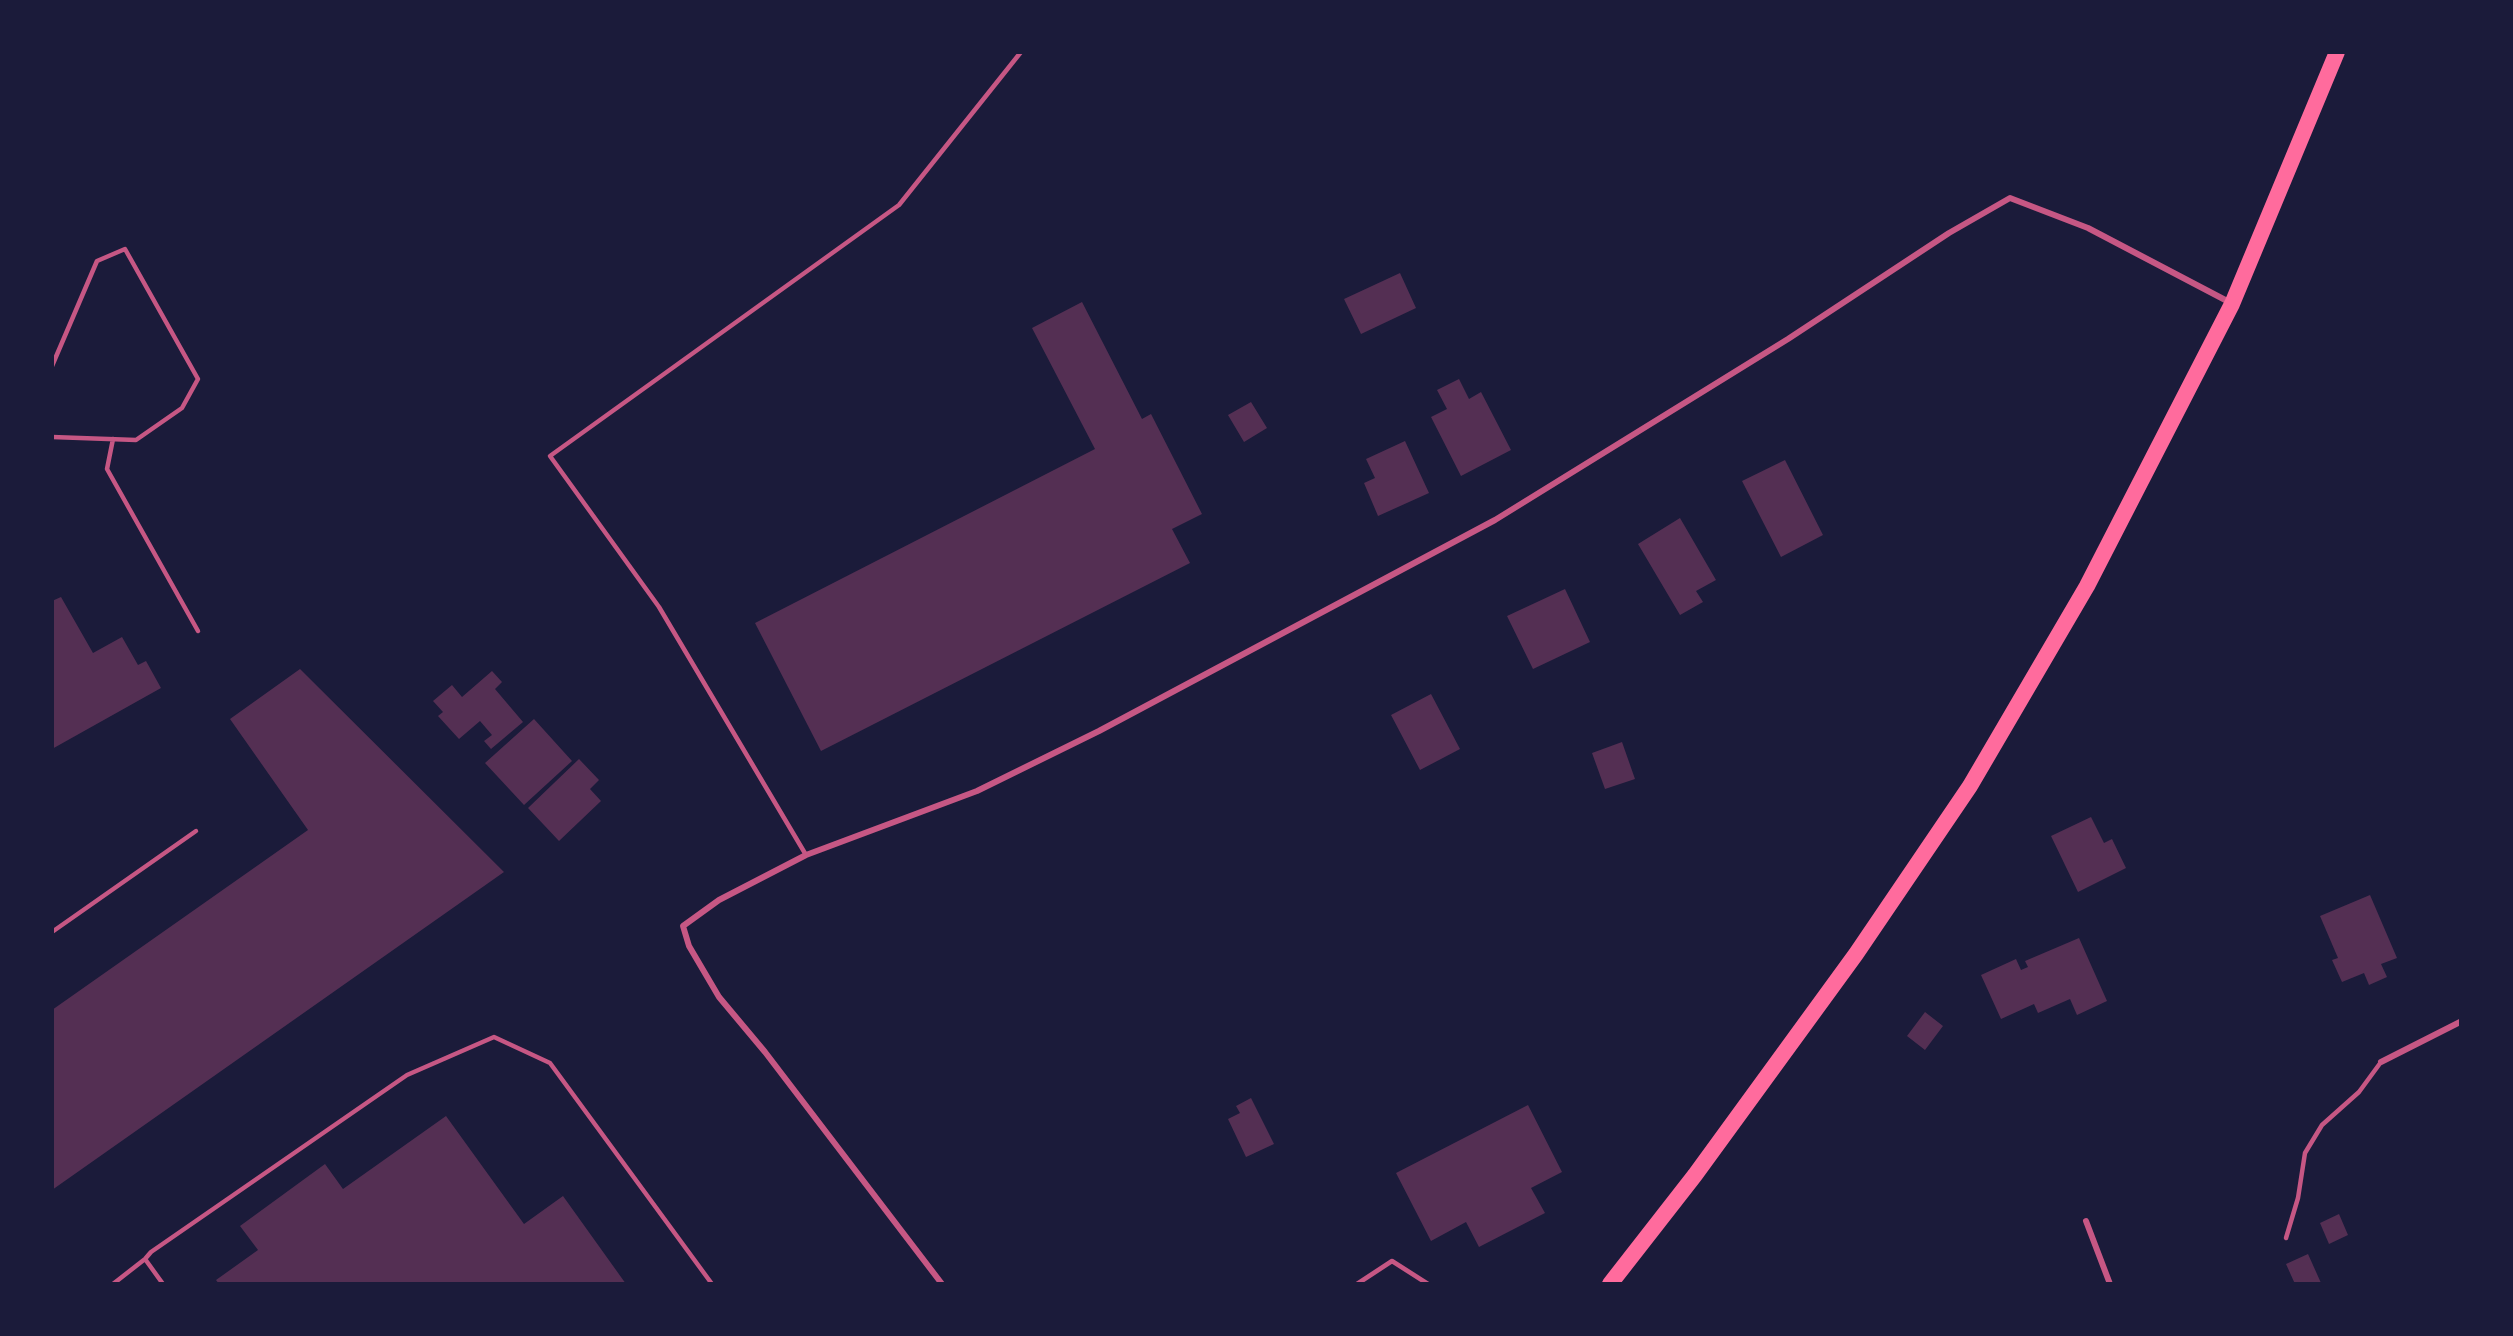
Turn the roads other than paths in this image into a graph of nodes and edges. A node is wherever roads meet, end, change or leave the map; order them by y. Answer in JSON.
{"nodes":[{"id":1,"x":1021,"y":52,"type":"edge"},
{"id":2,"x":2337,"y":52,"type":"edge"},
{"id":3,"x":2232,"y":304,"type":"junction"},
{"id":4,"x":52,"y":366,"type":"edge"},
{"id":5,"x":52,"y":437,"type":"edge"},
{"id":6,"x":113,"y":439,"type":"junction"},
{"id":7,"x":198,"y":631,"type":"dead end"},
{"id":8,"x":196,"y":831,"type":"dead end"},
{"id":9,"x":806,"y":855,"type":"junction"},
{"id":10,"x":52,"y":932,"type":"edge"},
{"id":11,"x":2460,"y":1022,"type":"edge"},
{"id":12,"x":2382,"y":1062,"type":"joint"},
{"id":13,"x":2086,"y":1221,"type":"dead end"},
{"id":14,"x":2286,"y":1238,"type":"dead end"},
{"id":15,"x":145,"y":1259,"type":"junction"},
{"id":16,"x":113,"y":1284,"type":"edge"},
{"id":17,"x":163,"y":1284,"type":"edge"},
{"id":18,"x":712,"y":1284,"type":"edge"},
{"id":19,"x":942,"y":1284,"type":"edge"},
{"id":20,"x":1357,"y":1284,"type":"edge"},
{"id":21,"x":1428,"y":1284,"type":"edge"},
{"id":22,"x":1610,"y":1284,"type":"edge"},
{"id":23,"x":2110,"y":1284,"type":"edge"}],
"edges":[{"from":1,"to":9,"type":"lane"},
{"from":2,"to":3,"type":"highway"},
{"from":3,"to":9,"type":"street"},
{"from":3,"to":22,"type":"highway"},
{"from":4,"to":6,"type":"lane"},
{"from":5,"to":6,"type":"lane"},
{"from":6,"to":7,"type":"lane"},
{"from":8,"to":10,"type":"lane"},
{"from":9,"to":19,"type":"street"},
{"from":11,"to":12,"type":"street"},
{"from":12,"to":14,"type":"lane"},
{"from":13,"to":23,"type":"street"},
{"from":15,"to":16,"type":"lane"},
{"from":15,"to":17,"type":"lane"},
{"from":15,"to":18,"type":"lane"},
{"from":20,"to":21,"type":"lane"}]}
